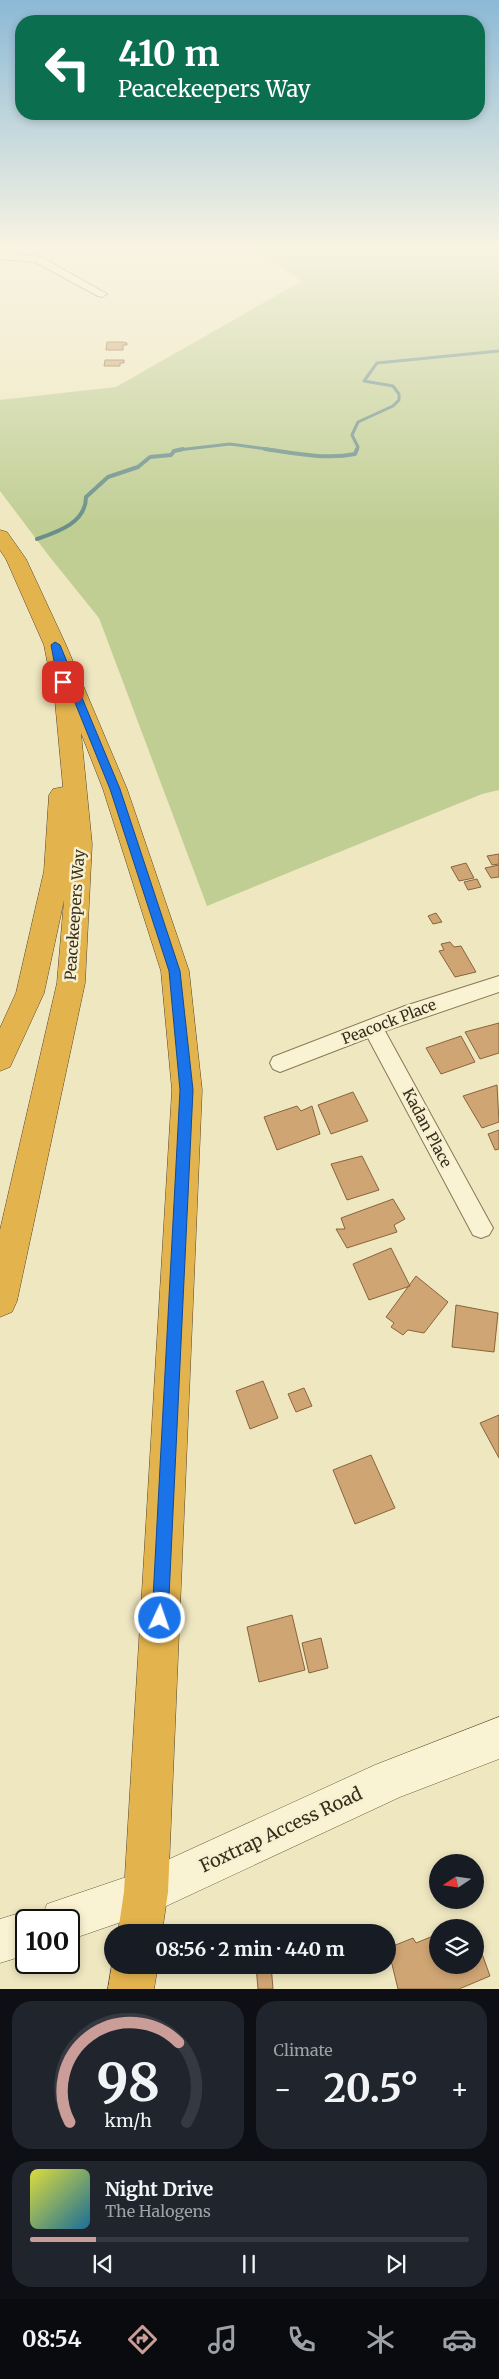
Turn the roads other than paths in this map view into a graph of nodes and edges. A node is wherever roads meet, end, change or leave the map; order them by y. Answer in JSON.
{"nodes":[{"id":1,"x":0,"y":536,"type":"edge"},
{"id":2,"x":55,"y":645,"type":"junction"},
{"id":3,"x":66,"y":701,"type":"junction"},
{"id":4,"x":498,"y":988,"type":"edge"},
{"id":5,"x":373,"y":1028,"type":"junction"},
{"id":6,"x":0,"y":1059,"type":"edge"},
{"id":7,"x":280,"y":1064,"type":"dead end"},
{"id":8,"x":480,"y":1228,"type":"dead end"},
{"id":9,"x":0,"y":1301,"type":"edge"},
{"id":10,"x":499,"y":1738,"type":"edge"},
{"id":11,"x":143,"y":1912,"type":"edge"},
{"id":12,"x":80,"y":1918,"type":"edge"},
{"id":13,"x":15,"y":1936,"type":"edge"},
{"id":14,"x":0,"y":1942,"type":"edge"},
{"id":15,"x":134,"y":1974,"type":"edge"},
{"id":16,"x":131,"y":1989,"type":"edge"}],
"edges":[{"from":1,"to":2,"type":"highway","name":"Peacekeepers Way"},
{"from":2,"to":3,"type":"highway","name":"Peacekeepers Way"},
{"from":2,"to":11,"type":"highway"},
{"from":3,"to":6,"type":"highway"},
{"from":3,"to":9,"type":"highway","name":"Peacekeepers Way"},
{"from":4,"to":5,"type":"street","name":"Peacock Place"},
{"from":5,"to":7,"type":"street","name":"Peacock Place"},
{"from":5,"to":8,"type":"street","name":"Kadan Place"},
{"from":10,"to":11,"type":"main road","name":"Foxtrap Access Road"},
{"from":11,"to":12,"type":"main road","name":"Foxtrap Access Road"},
{"from":13,"to":14,"type":"main road"},
{"from":15,"to":16,"type":"highway"}]}
